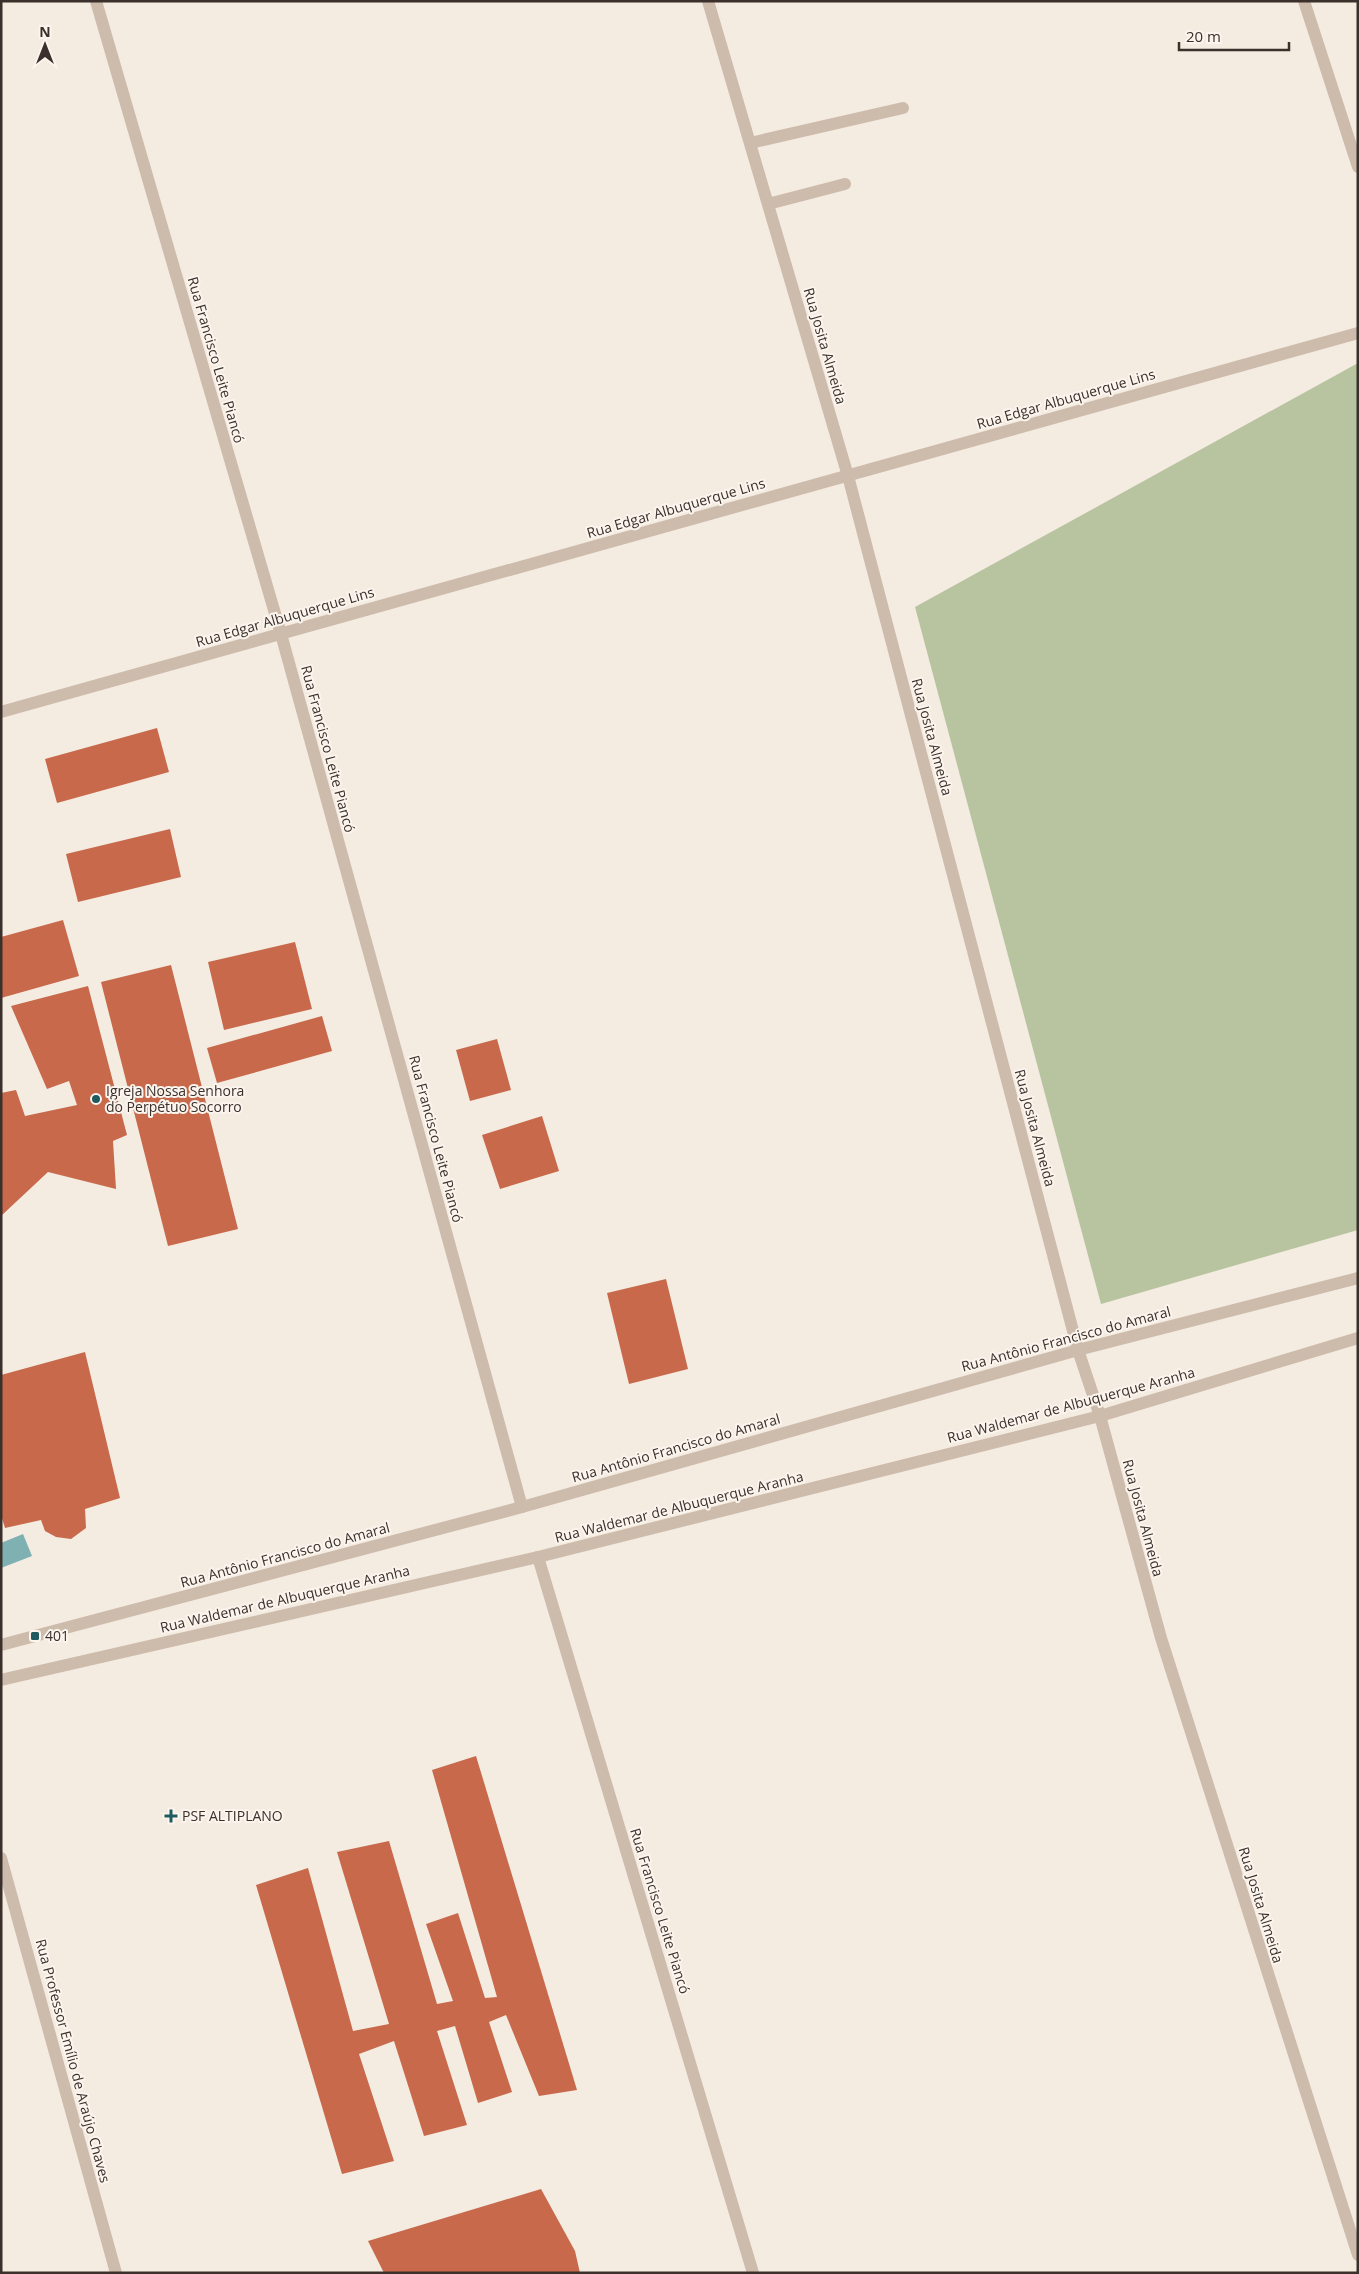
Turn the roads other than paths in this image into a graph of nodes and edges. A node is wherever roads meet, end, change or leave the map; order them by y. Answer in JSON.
{"nodes":[{"id":1,"x":96,"y":1,"type":"edge"},
{"id":2,"x":708,"y":1,"type":"edge"},
{"id":3,"x":1304,"y":1,"type":"edge"},
{"id":4,"x":903,"y":108,"type":"dead end"},
{"id":5,"x":750,"y":143,"type":"junction"},
{"id":6,"x":1358,"y":166,"type":"edge"},
{"id":7,"x":845,"y":184,"type":"dead end"},
{"id":8,"x":768,"y":204,"type":"junction"},
{"id":9,"x":1358,"y":333,"type":"edge"},
{"id":10,"x":848,"y":476,"type":"junction"},
{"id":11,"x":281,"y":634,"type":"junction"},
{"id":12,"x":1,"y":712,"type":"edge"},
{"id":13,"x":1358,"y":1278,"type":"edge"},
{"id":14,"x":1358,"y":1338,"type":"edge"},
{"id":15,"x":1078,"y":1350,"type":"junction"},
{"id":16,"x":1100,"y":1416,"type":"junction"},
{"id":17,"x":522,"y":1508,"type":"junction"},
{"id":18,"x":538,"y":1558,"type":"junction"},
{"id":19,"x":1,"y":1645,"type":"edge"},
{"id":20,"x":1,"y":1680,"type":"edge"},
{"id":21,"x":1,"y":1858,"type":"edge"},
{"id":22,"x":1358,"y":2255,"type":"edge"},
{"id":23,"x":116,"y":2273,"type":"edge"},
{"id":24,"x":753,"y":2273,"type":"edge"}],
"edges":[{"from":1,"to":11,"type":"street","name":"Rua Francisco Leite Piancó"},
{"from":2,"to":5,"type":"street","name":"Rua Josita Almeida"},
{"from":3,"to":6,"type":"street"},
{"from":4,"to":5,"type":"street"},
{"from":5,"to":8,"type":"street","name":"Rua Josita Almeida"},
{"from":7,"to":8,"type":"street"},
{"from":8,"to":10,"type":"street","name":"Rua Josita Almeida"},
{"from":9,"to":10,"type":"street","name":"Rua Edgar Albuquerque Lins"},
{"from":10,"to":11,"type":"street","name":"Rua Edgar Albuquerque Lins"},
{"from":10,"to":15,"type":"street","name":"Rua Josita Almeida"},
{"from":11,"to":12,"type":"street","name":"Rua Edgar Albuquerque Lins"},
{"from":11,"to":17,"type":"street","name":"Rua Francisco Leite Piancó"},
{"from":13,"to":15,"type":"street","name":"Rua Antônio Francisco do Amaral"},
{"from":14,"to":16,"type":"street","name":"Rua Waldemar de Albuquerque Aranha"},
{"from":15,"to":16,"type":"street","name":"Rua Josita Almeida"},
{"from":15,"to":17,"type":"street","name":"Rua Antônio Francisco do Amaral"},
{"from":16,"to":18,"type":"street","name":"Rua Waldemar de Albuquerque Aranha"},
{"from":16,"to":22,"type":"street","name":"Rua Josita Almeida"},
{"from":17,"to":19,"type":"street","name":"Rua Antônio Francisco do Amaral"},
{"from":18,"to":20,"type":"street","name":"Rua Waldemar de Albuquerque Aranha"},
{"from":18,"to":24,"type":"street","name":"Rua Francisco Leite Piancó"},
{"from":21,"to":23,"type":"street","name":"Rua Professor Emílio de Araújo Chaves"}]}
